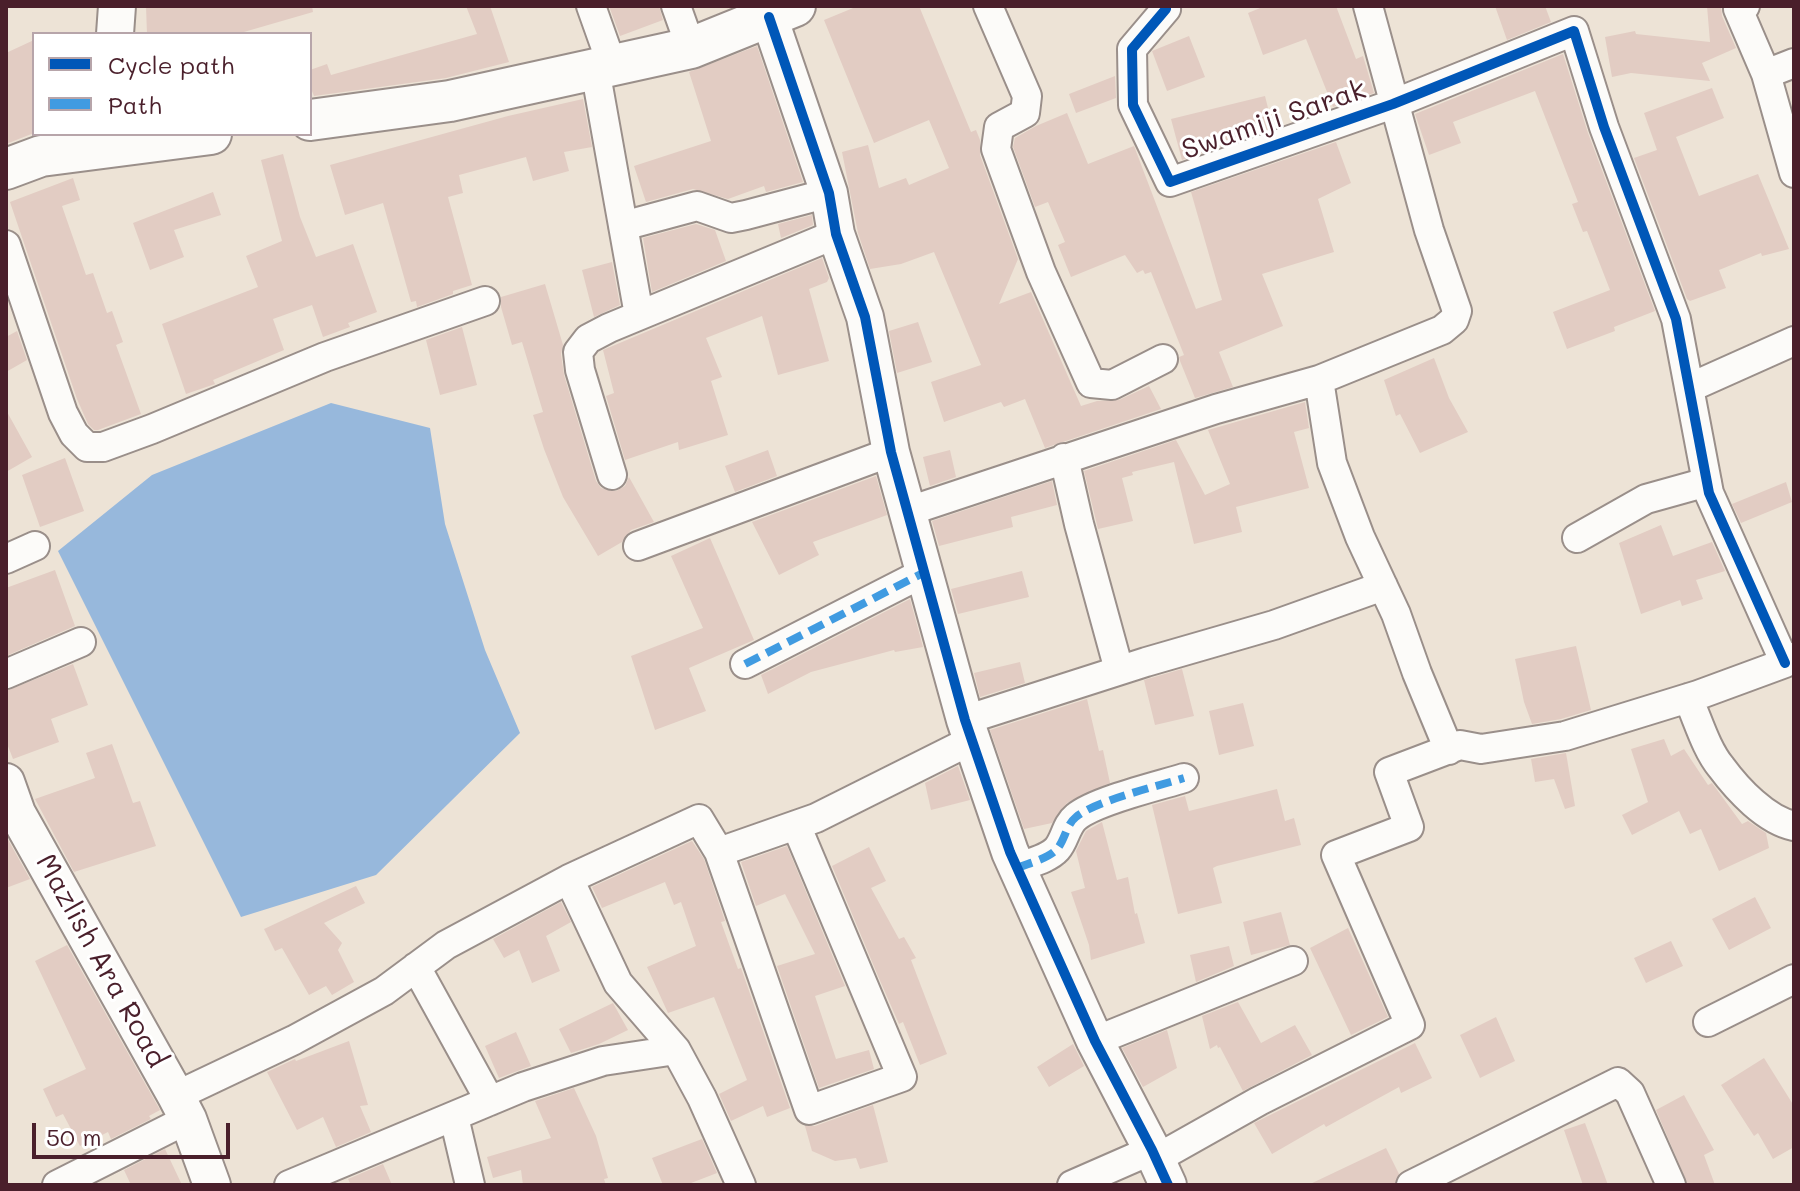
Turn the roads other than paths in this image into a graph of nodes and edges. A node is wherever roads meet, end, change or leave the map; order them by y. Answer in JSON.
{"nodes":[{"id":1,"x":117,"y":6,"type":"edge"},
{"id":2,"x":591,"y":6,"type":"edge"},
{"id":3,"x":676,"y":6,"type":"edge"},
{"id":4,"x":988,"y":6,"type":"edge"},
{"id":5,"x":1165,"y":6,"type":"edge"},
{"id":6,"x":1368,"y":6,"type":"edge"},
{"id":7,"x":1745,"y":6,"type":"edge"},
{"id":8,"x":782,"y":11,"type":"edge"},
{"id":9,"x":115,"y":32,"type":"edge"},
{"id":10,"x":691,"y":48,"type":"junction"},
{"id":11,"x":1794,"y":63,"type":"edge"},
{"id":12,"x":604,"y":67,"type":"junction"},
{"id":13,"x":1766,"y":74,"type":"junction"},
{"id":14,"x":1393,"y":104,"type":"junction"},
{"id":15,"x":312,"y":120,"type":"edge"},
{"id":16,"x":166,"y":136,"type":"edge"},
{"id":17,"x":144,"y":137,"type":"edge"},
{"id":18,"x":36,"y":153,"type":"edge"},
{"id":19,"x":1794,"y":173,"type":"edge"},
{"id":20,"x":829,"y":193,"type":"junction"},
{"id":21,"x":623,"y":226,"type":"junction"},
{"id":22,"x":836,"y":234,"type":"junction"},
{"id":23,"x":6,"y":245,"type":"edge"},
{"id":24,"x":485,"y":301,"type":"dead end"},
{"id":25,"x":639,"y":315,"type":"junction"},
{"id":26,"x":1794,"y":341,"type":"edge"},
{"id":27,"x":1163,"y":359,"type":"dead end"},
{"id":28,"x":1319,"y":380,"type":"junction"},
{"id":29,"x":1689,"y":388,"type":"junction"},
{"id":30,"x":891,"y":452,"type":"junction"},
{"id":31,"x":1064,"y":458,"type":"junction"},
{"id":32,"x":612,"y":475,"type":"dead end"},
{"id":33,"x":1707,"y":482,"type":"junction"},
{"id":34,"x":909,"y":511,"type":"junction"},
{"id":35,"x":1577,"y":538,"type":"dead end"},
{"id":36,"x":35,"y":546,"type":"dead end"},
{"id":37,"x":638,"y":546,"type":"dead end"},
{"id":38,"x":6,"y":559,"type":"edge"},
{"id":39,"x":925,"y":572,"type":"junction"},
{"id":40,"x":1383,"y":586,"type":"junction"},
{"id":41,"x":81,"y":642,"type":"dead end"},
{"id":42,"x":1790,"y":660,"type":"edge"},
{"id":43,"x":745,"y":664,"type":"dead end"},
{"id":44,"x":1119,"y":670,"type":"junction"},
{"id":45,"x":6,"y":674,"type":"edge"},
{"id":46,"x":1688,"y":698,"type":"junction"},
{"id":47,"x":969,"y":730,"type":"junction"},
{"id":48,"x":1449,"y":750,"type":"junction"},
{"id":49,"x":1184,"y":778,"type":"dead end"},
{"id":50,"x":10,"y":804,"type":"edge"},
{"id":51,"x":796,"y":825,"type":"junction"},
{"id":52,"x":1794,"y":826,"type":"edge"},
{"id":53,"x":719,"y":852,"type":"junction"},
{"id":54,"x":1017,"y":868,"type":"junction"},
{"id":55,"x":569,"y":879,"type":"junction"},
{"id":56,"x":1293,"y":961,"type":"dead end"},
{"id":57,"x":416,"y":967,"type":"junction"},
{"id":58,"x":1794,"y":979,"type":"edge"},
{"id":59,"x":1708,"y":1022,"type":"dead end"},
{"id":60,"x":1095,"y":1041,"type":"junction"},
{"id":61,"x":676,"y":1050,"type":"junction"},
{"id":62,"x":490,"y":1101,"type":"junction"},
{"id":63,"x":182,"y":1108,"type":"junction"},
{"id":64,"x":454,"y":1117,"type":"junction"},
{"id":65,"x":1159,"y":1165,"type":"edge"},
{"id":66,"x":57,"y":1185,"type":"edge"},
{"id":67,"x":212,"y":1185,"type":"edge"},
{"id":68,"x":289,"y":1185,"type":"edge"},
{"id":69,"x":470,"y":1185,"type":"edge"},
{"id":70,"x":741,"y":1185,"type":"edge"},
{"id":71,"x":1072,"y":1185,"type":"edge"},
{"id":72,"x":1411,"y":1185,"type":"edge"},
{"id":73,"x":1671,"y":1185,"type":"edge"}],
"edges":[{"from":1,"to":9,"type":"street"},
{"from":2,"to":12,"type":"street"},
{"from":3,"to":10,"type":"street"},
{"from":4,"to":27,"type":"street"},
{"from":5,"to":14,"type":"street","name":"Swamiji Sarak"},
{"from":6,"to":14,"type":"street","name":"Swamiji Sarak"},
{"from":7,"to":13,"type":"street"},
{"from":8,"to":10,"type":"main road"},
{"from":8,"to":20,"type":"street"},
{"from":10,"to":12,"type":"main road"},
{"from":11,"to":13,"type":"street"},
{"from":12,"to":15,"type":"main road"},
{"from":12,"to":21,"type":"street"},
{"from":13,"to":19,"type":"street"},
{"from":14,"to":28,"type":"street","name":"Swamiji Sarak"},
{"from":14,"to":29,"type":"street"},
{"from":16,"to":17,"type":"main road"},
{"from":17,"to":18,"type":"main road"},
{"from":20,"to":21,"type":"street"},
{"from":20,"to":22,"type":"street"},
{"from":21,"to":25,"type":"street"},
{"from":22,"to":25,"type":"street"},
{"from":22,"to":30,"type":"street"},
{"from":23,"to":24,"type":"street"},
{"from":25,"to":32,"type":"street"},
{"from":26,"to":29,"type":"street"},
{"from":28,"to":31,"type":"street"},
{"from":28,"to":40,"type":"street"},
{"from":29,"to":33,"type":"street"},
{"from":30,"to":34,"type":"street"},
{"from":30,"to":37,"type":"street"},
{"from":31,"to":34,"type":"street"},
{"from":31,"to":44,"type":"street"},
{"from":33,"to":35,"type":"street"},
{"from":33,"to":42,"type":"street"},
{"from":34,"to":39,"type":"street"},
{"from":36,"to":38,"type":"street"},
{"from":39,"to":43,"type":"street"},
{"from":39,"to":47,"type":"street"},
{"from":40,"to":44,"type":"street"},
{"from":40,"to":48,"type":"street"},
{"from":41,"to":45,"type":"street"},
{"from":42,"to":46,"type":"street"},
{"from":44,"to":47,"type":"street"},
{"from":46,"to":48,"type":"street"},
{"from":46,"to":52,"type":"street"},
{"from":47,"to":51,"type":"street"},
{"from":47,"to":54,"type":"street"},
{"from":48,"to":65,"type":"street"},
{"from":49,"to":54,"type":"street"},
{"from":50,"to":63,"type":"street","name":"Mazlish Ara Road"},
{"from":51,"to":53,"type":"street"},
{"from":51,"to":53,"type":"street"},
{"from":53,"to":55,"type":"street"},
{"from":54,"to":60,"type":"street"},
{"from":55,"to":57,"type":"street"},
{"from":55,"to":61,"type":"street"},
{"from":56,"to":60,"type":"street"},
{"from":57,"to":62,"type":"street"},
{"from":57,"to":63,"type":"street"},
{"from":58,"to":59,"type":"street"},
{"from":60,"to":65,"type":"street"},
{"from":61,"to":62,"type":"street"},
{"from":61,"to":70,"type":"street"},
{"from":62,"to":64,"type":"street"},
{"from":63,"to":66,"type":"street"},
{"from":63,"to":67,"type":"street","name":"Mazlish Ara Road"},
{"from":64,"to":68,"type":"street"},
{"from":64,"to":69,"type":"street"},
{"from":65,"to":71,"type":"street"},
{"from":72,"to":73,"type":"street"}]}
